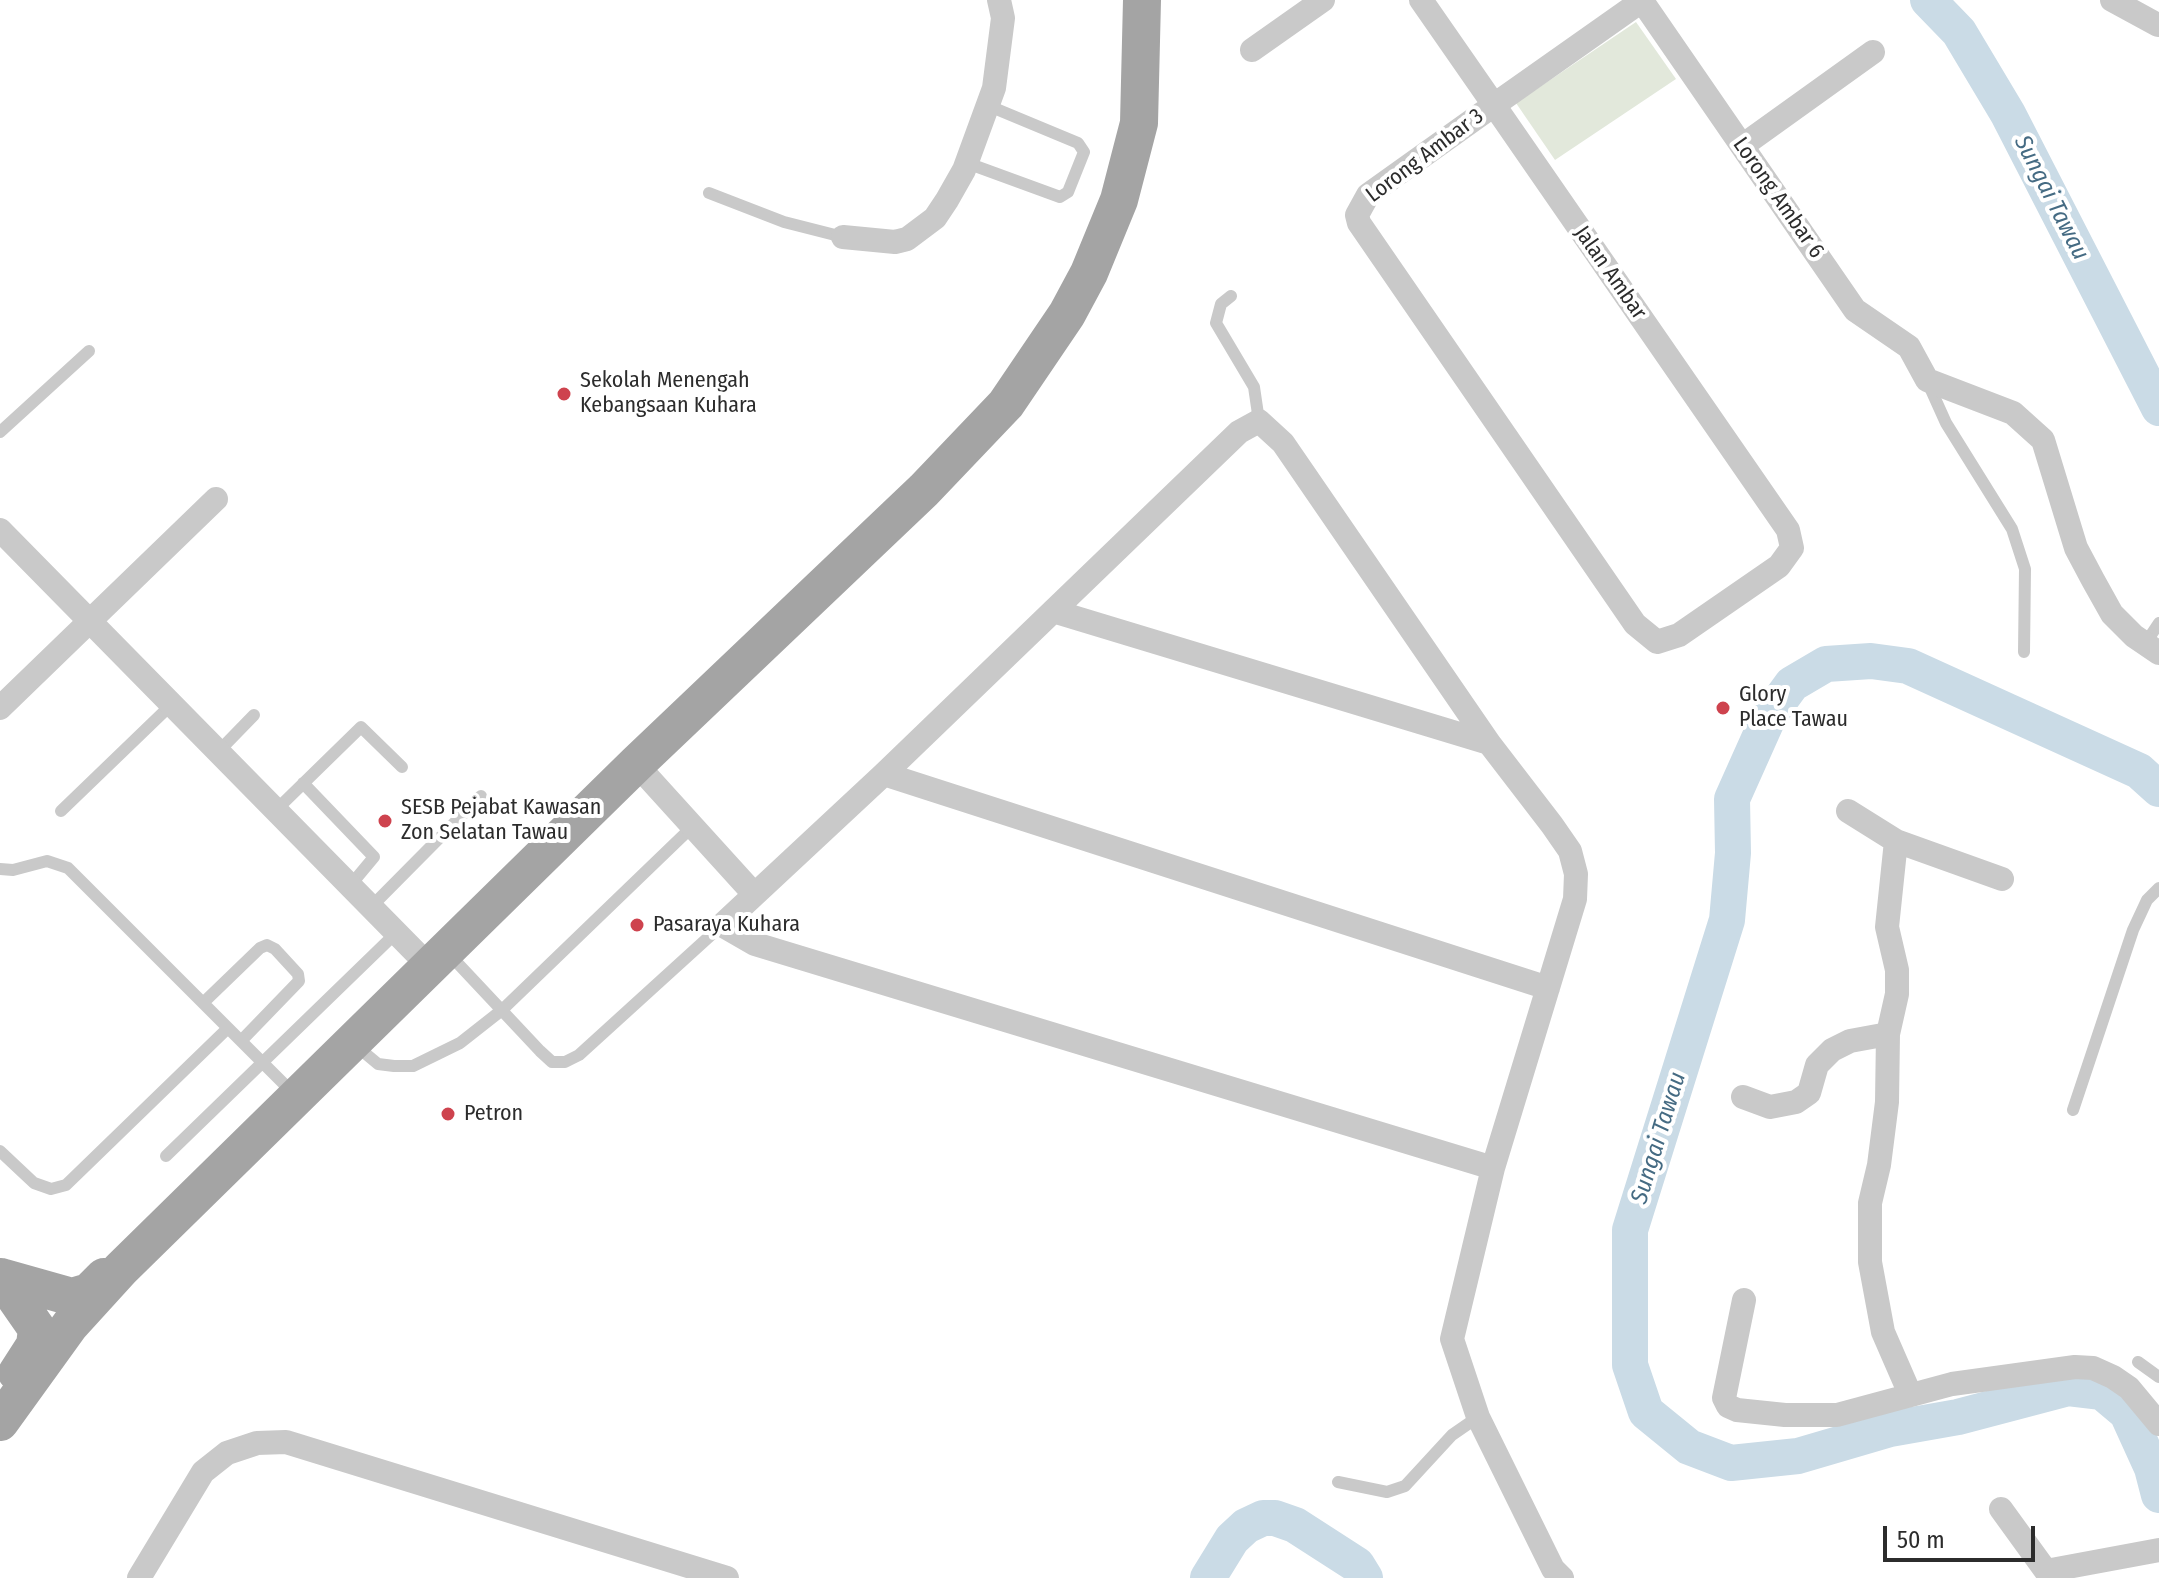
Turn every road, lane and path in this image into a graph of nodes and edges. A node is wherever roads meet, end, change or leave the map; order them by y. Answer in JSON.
{"nodes":[{"id":1,"x":999,"y":0,"type":"edge"},
{"id":2,"x":1142,"y":0,"type":"edge"},
{"id":3,"x":1323,"y":0,"type":"edge"},
{"id":4,"x":1421,"y":0,"type":"edge"},
{"id":5,"x":1642,"y":0,"type":"edge"},
{"id":6,"x":2112,"y":0,"type":"edge"},
{"id":7,"x":2158,"y":25,"type":"edge"},
{"id":8,"x":1252,"y":50,"type":"dead end"},
{"id":9,"x":1873,"y":52,"type":"dead end"},
{"id":10,"x":1494,"y":105,"type":"junction"},
{"id":11,"x":989,"y":106,"type":"junction"},
{"id":12,"x":1742,"y":146,"type":"junction"},
{"id":13,"x":967,"y":163,"type":"junction"},
{"id":14,"x":709,"y":193,"type":"dead end"},
{"id":15,"x":843,"y":237,"type":"joint"},
{"id":16,"x":1231,"y":296,"type":"dead end"},
{"id":17,"x":89,"y":351,"type":"dead end"},
{"id":18,"x":1927,"y":380,"type":"junction"},
{"id":19,"x":1259,"y":421,"type":"junction"},
{"id":20,"x":0,"y":432,"type":"edge"},
{"id":21,"x":216,"y":499,"type":"dead end"},
{"id":22,"x":0,"y":530,"type":"edge"},
{"id":23,"x":1792,"y":548,"type":"joint"},
{"id":24,"x":1053,"y":611,"type":"junction"},
{"id":25,"x":90,"y":620,"type":"junction"},
{"id":26,"x":2159,"y":623,"type":"edge"},
{"id":27,"x":2152,"y":648,"type":"edge"},
{"id":28,"x":2024,"y":652,"type":"dead end"},
{"id":29,"x":172,"y":704,"type":"junction"},
{"id":30,"x":0,"y":708,"type":"edge"},
{"id":31,"x":254,"y":715,"type":"dead end"},
{"id":32,"x":1489,"y":743,"type":"junction"},
{"id":33,"x":218,"y":752,"type":"junction"},
{"id":34,"x":636,"y":764,"type":"junction"},
{"id":35,"x":402,"y":767,"type":"dead end"},
{"id":36,"x":884,"y":774,"type":"junction"},
{"id":37,"x":303,"y":783,"type":"junction"},
{"id":38,"x":481,"y":796,"type":"dead end"},
{"id":39,"x":61,"y":811,"type":"dead end"},
{"id":40,"x":1848,"y":811,"type":"dead end"},
{"id":41,"x":274,"y":812,"type":"junction"},
{"id":42,"x":693,"y":826,"type":"junction"},
{"id":43,"x":1896,"y":841,"type":"junction"},
{"id":44,"x":0,"y":869,"type":"edge"},
{"id":45,"x":2002,"y":879,"type":"dead end"},
{"id":46,"x":349,"y":887,"type":"junction"},
{"id":47,"x":2159,"y":888,"type":"edge"},
{"id":48,"x":754,"y":894,"type":"junction"},
{"id":49,"x":371,"y":907,"type":"junction"},
{"id":50,"x":722,"y":925,"type":"junction"},
{"id":51,"x":396,"y":933,"type":"junction"},
{"id":52,"x":438,"y":959,"type":"junction"},
{"id":53,"x":1548,"y":988,"type":"junction"},
{"id":54,"x":203,"y":1003,"type":"junction"},
{"id":55,"x":502,"y":1010,"type":"junction"},
{"id":56,"x":228,"y":1028,"type":"junction"},
{"id":57,"x":1888,"y":1034,"type":"junction"},
{"id":58,"x":241,"y":1041,"type":"junction"},
{"id":59,"x":351,"y":1042,"type":"junction"},
{"id":60,"x":263,"y":1062,"type":"junction"},
{"id":61,"x":296,"y":1095,"type":"junction"},
{"id":62,"x":1743,"y":1097,"type":"dead end"},
{"id":63,"x":2073,"y":1110,"type":"dead end"},
{"id":64,"x":0,"y":1151,"type":"edge"},
{"id":65,"x":166,"y":1156,"type":"dead end"},
{"id":66,"x":1493,"y":1168,"type":"junction"},
{"id":67,"x":121,"y":1269,"type":"junction"},
{"id":68,"x":1744,"y":1300,"type":"dead end"},
{"id":69,"x":2138,"y":1362,"type":"dead end"},
{"id":70,"x":2159,"y":1377,"type":"edge"},
{"id":71,"x":1910,"y":1394,"type":"junction"},
{"id":72,"x":0,"y":1398,"type":"edge"},
{"id":73,"x":1478,"y":1417,"type":"junction"},
{"id":74,"x":0,"y":1422,"type":"edge"},
{"id":75,"x":2159,"y":1424,"type":"edge"},
{"id":76,"x":1338,"y":1482,"type":"dead end"},
{"id":77,"x":2001,"y":1509,"type":"dead end"},
{"id":78,"x":2148,"y":1552,"type":"edge"},
{"id":79,"x":2048,"y":1575,"type":"edge"},
{"id":80,"x":139,"y":1578,"type":"edge"},
{"id":81,"x":727,"y":1578,"type":"edge"},
{"id":82,"x":1562,"y":1578,"type":"edge"}],
"edges":[{"from":1,"to":11,"type":"street"},
{"from":2,"to":34,"type":"main road"},
{"from":3,"to":8,"type":"street"},
{"from":4,"to":10,"type":"street","name":"Jalan Ambar"},
{"from":5,"to":10,"type":"street","name":"Lorong Ambar 3"},
{"from":5,"to":12,"type":"street","name":"Lorong Ambar 6"},
{"from":6,"to":7,"type":"street"},
{"from":9,"to":12,"type":"street"},
{"from":10,"to":23,"type":"street","name":"Jalan Ambar"},
{"from":10,"to":23,"type":"street","name":"Lorong Ambar 3"},
{"from":11,"to":13,"type":"street"},
{"from":11,"to":13,"type":"lane"},
{"from":12,"to":18,"type":"street","name":"Lorong Ambar 6"},
{"from":13,"to":15,"type":"street"},
{"from":14,"to":15,"type":"lane"},
{"from":16,"to":19,"type":"lane"},
{"from":17,"to":20,"type":"lane"},
{"from":18,"to":27,"type":"street"},
{"from":18,"to":28,"type":"lane"},
{"from":19,"to":24,"type":"street"},
{"from":19,"to":32,"type":"street"},
{"from":21,"to":25,"type":"street"},
{"from":22,"to":25,"type":"street"},
{"from":24,"to":32,"type":"street"},
{"from":24,"to":36,"type":"street"},
{"from":25,"to":29,"type":"street"},
{"from":25,"to":30,"type":"street"},
{"from":26,"to":27,"type":"lane"},
{"from":29,"to":33,"type":"street"},
{"from":29,"to":39,"type":"lane"},
{"from":31,"to":33,"type":"lane"},
{"from":32,"to":53,"type":"street"},
{"from":33,"to":41,"type":"street"},
{"from":34,"to":42,"type":"street"},
{"from":34,"to":52,"type":"main road"},
{"from":35,"to":37,"type":"lane"},
{"from":36,"to":48,"type":"street"},
{"from":36,"to":53,"type":"street"},
{"from":37,"to":41,"type":"lane"},
{"from":37,"to":46,"type":"lane"},
{"from":38,"to":49,"type":"lane"},
{"from":40,"to":43,"type":"street"},
{"from":41,"to":46,"type":"street"},
{"from":42,"to":48,"type":"street"},
{"from":42,"to":55,"type":"lane"},
{"from":43,"to":45,"type":"street"},
{"from":43,"to":57,"type":"street"},
{"from":44,"to":54,"type":"lane"},
{"from":46,"to":49,"type":"street"},
{"from":47,"to":63,"type":"lane"},
{"from":48,"to":50,"type":"street"},
{"from":49,"to":51,"type":"street"},
{"from":50,"to":55,"type":"lane"},
{"from":50,"to":66,"type":"street"},
{"from":51,"to":52,"type":"street"},
{"from":51,"to":60,"type":"lane"},
{"from":52,"to":55,"type":"lane"},
{"from":52,"to":59,"type":"main road"},
{"from":53,"to":66,"type":"street"},
{"from":54,"to":56,"type":"lane"},
{"from":54,"to":58,"type":"lane"},
{"from":55,"to":59,"type":"lane"},
{"from":56,"to":58,"type":"lane"},
{"from":56,"to":64,"type":"lane"},
{"from":57,"to":62,"type":"street"},
{"from":57,"to":71,"type":"street"},
{"from":58,"to":60,"type":"lane"},
{"from":59,"to":61,"type":"main road"},
{"from":60,"to":61,"type":"lane"},
{"from":60,"to":65,"type":"lane"},
{"from":61,"to":67,"type":"main road"},
{"from":66,"to":73,"type":"street"},
{"from":67,"to":72,"type":"main road"},
{"from":67,"to":74,"type":"main road"},
{"from":68,"to":71,"type":"street"},
{"from":69,"to":70,"type":"lane"},
{"from":71,"to":75,"type":"street"},
{"from":73,"to":76,"type":"lane"},
{"from":73,"to":82,"type":"street"},
{"from":77,"to":79,"type":"street"},
{"from":78,"to":79,"type":"street"},
{"from":80,"to":81,"type":"street"}]}
